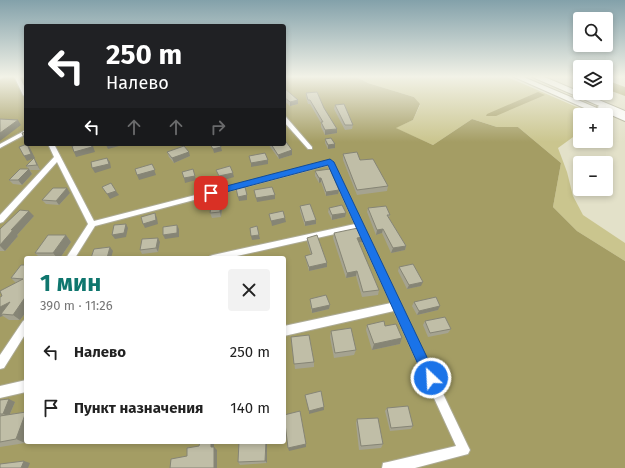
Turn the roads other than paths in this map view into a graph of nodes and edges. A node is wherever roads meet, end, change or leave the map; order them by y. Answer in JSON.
{"nodes":[{"id":1,"x":566,"y":98,"type":"edge"},
{"id":2,"x":582,"y":98,"type":"edge"},
{"id":3,"x":586,"y":98,"type":"edge"},
{"id":4,"x":610,"y":100,"type":"edge"},
{"id":5,"x":625,"y":106,"type":"edge"},
{"id":6,"x":590,"y":108,"type":"edge"},
{"id":7,"x":625,"y":114,"type":"edge"},
{"id":8,"x":613,"y":118,"type":"edge"},
{"id":9,"x":625,"y":119,"type":"edge"},
{"id":10,"x":286,"y":120,"type":"edge"},
{"id":11,"x":625,"y":123,"type":"edge"},
{"id":12,"x":24,"y":133,"type":"edge"},
{"id":13,"x":0,"y":146,"type":"edge"},
{"id":14,"x":52,"y":146,"type":"edge"},
{"id":15,"x":310,"y":148,"type":"dead end"},
{"id":16,"x":58,"y":157,"type":"junction"},
{"id":17,"x":0,"y":220,"type":"edge"},
{"id":18,"x":92,"y":224,"type":"junction"},
{"id":19,"x":360,"y":226,"type":"junction"},
{"id":20,"x":71,"y":256,"type":"edge"},
{"id":21,"x":222,"y":256,"type":"edge"},
{"id":22,"x":398,"y":306,"type":"junction"},
{"id":23,"x":24,"y":327,"type":"edge"},
{"id":24,"x":286,"y":331,"type":"edge"},
{"id":25,"x":0,"y":364,"type":"edge"},
{"id":26,"x":24,"y":386,"type":"edge"},
{"id":27,"x":0,"y":392,"type":"edge"},
{"id":28,"x":388,"y":468,"type":"edge"}],
"edges":[{"from":1,"to":6,"type":"main road"},
{"from":2,"to":9,"type":"main road"},
{"from":3,"to":7,"type":"highway"},
{"from":4,"to":5,"type":"highway"},
{"from":8,"to":11,"type":"main road"},
{"from":10,"to":15,"type":"street"},
{"from":12,"to":13,"type":"street"},
{"from":14,"to":16,"type":"street"},
{"from":16,"to":17,"type":"street"},
{"from":16,"to":18,"type":"street"},
{"from":18,"to":19,"type":"street"},
{"from":18,"to":20,"type":"street"},
{"from":19,"to":21,"type":"street"},
{"from":19,"to":22,"type":"street"},
{"from":22,"to":24,"type":"street"},
{"from":22,"to":28,"type":"street"},
{"from":23,"to":25,"type":"street"},
{"from":26,"to":27,"type":"street"}]}
